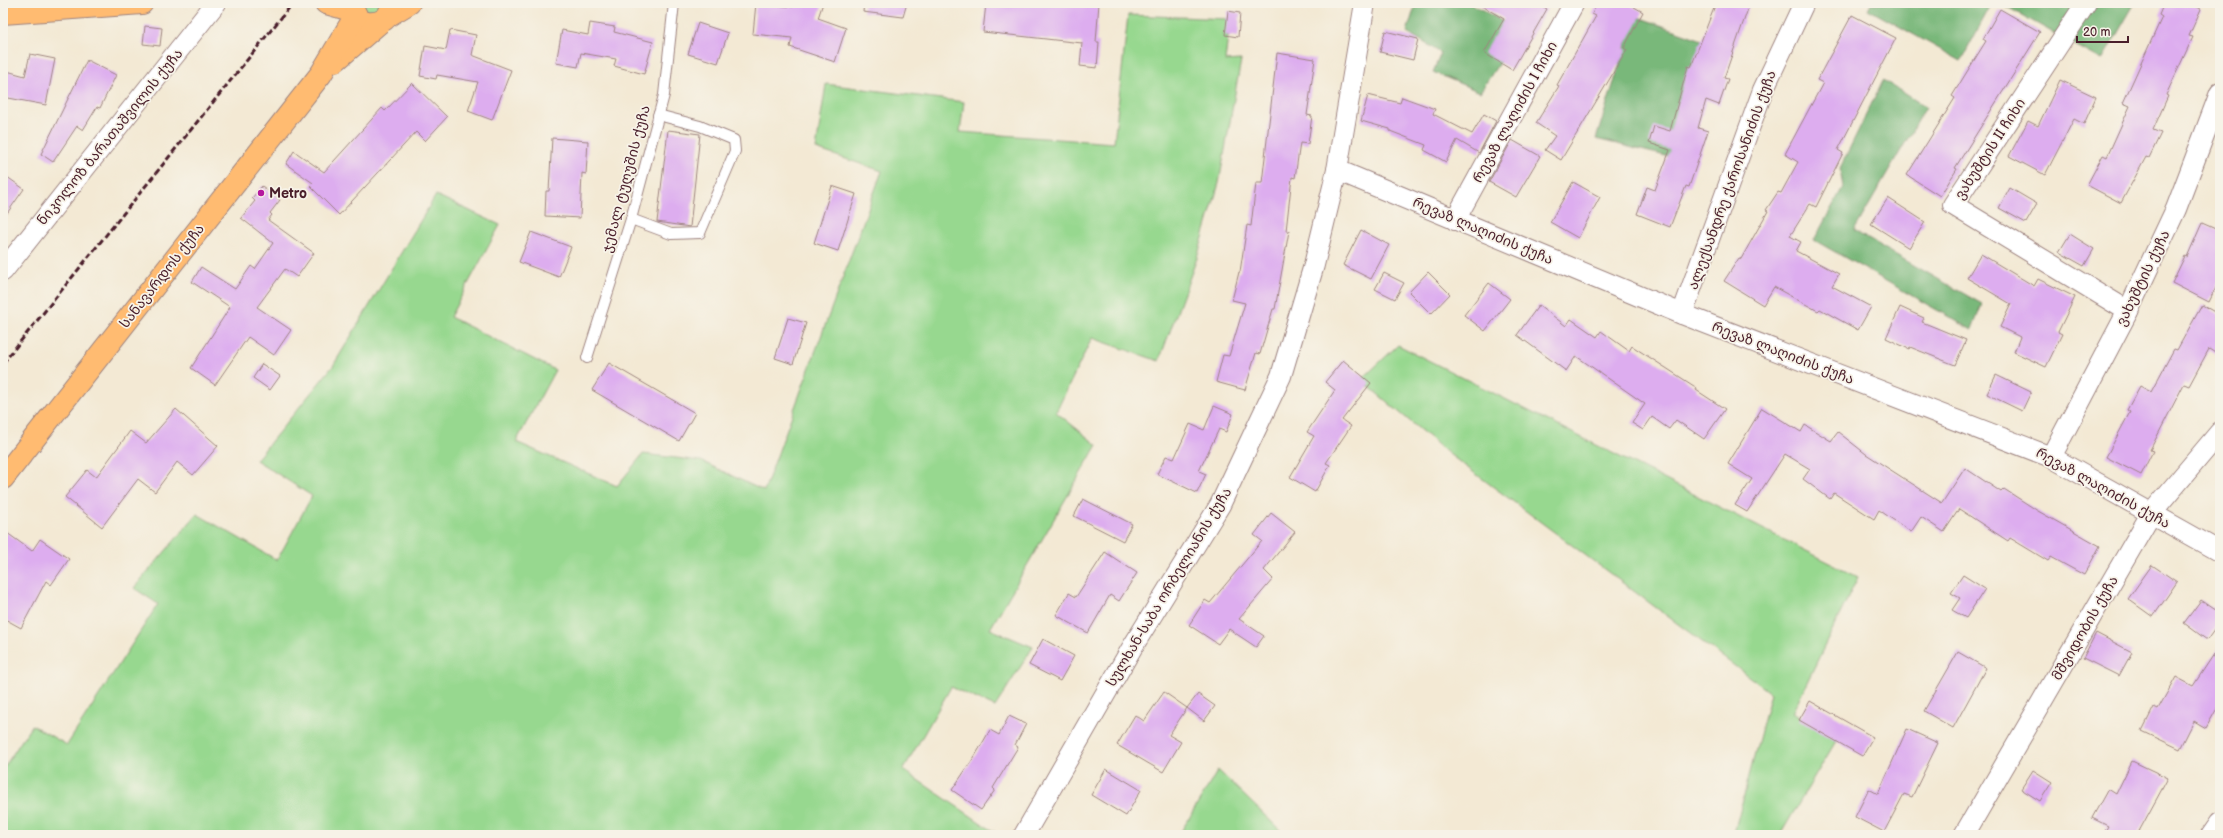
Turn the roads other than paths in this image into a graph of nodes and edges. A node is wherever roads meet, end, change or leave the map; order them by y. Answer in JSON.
{"nodes":[{"id":1,"x":142,"y":3,"type":"edge"},
{"id":2,"x":216,"y":3,"type":"edge"},
{"id":3,"x":326,"y":3,"type":"edge"},
{"id":4,"x":409,"y":3,"type":"edge"},
{"id":5,"x":674,"y":3,"type":"edge"},
{"id":6,"x":1365,"y":3,"type":"edge"},
{"id":7,"x":1574,"y":3,"type":"edge"},
{"id":8,"x":1804,"y":3,"type":"edge"},
{"id":9,"x":2086,"y":3,"type":"edge"},
{"id":10,"x":354,"y":10,"type":"edge"},
{"id":11,"x":3,"y":13,"type":"edge"},
{"id":12,"x":387,"y":14,"type":"edge"},
{"id":13,"x":321,"y":74,"type":"junction"},
{"id":14,"x":2220,"y":92,"type":"edge"},
{"id":15,"x":658,"y":115,"type":"junction"},
{"id":16,"x":1337,"y":170,"type":"junction"},
{"id":17,"x":632,"y":219,"type":"junction"},
{"id":18,"x":1455,"y":220,"type":"junction"},
{"id":19,"x":3,"y":271,"type":"edge"},
{"id":20,"x":2128,"y":310,"type":"junction"},
{"id":21,"x":1682,"y":314,"type":"junction"},
{"id":22,"x":587,"y":358,"type":"dead end"},
{"id":23,"x":2220,"y":432,"type":"edge"},
{"id":24,"x":2051,"y":457,"type":"junction"},
{"id":25,"x":3,"y":478,"type":"edge"},
{"id":26,"x":2151,"y":514,"type":"junction"},
{"id":27,"x":2220,"y":552,"type":"edge"},
{"id":28,"x":2220,"y":822,"type":"edge"},
{"id":29,"x":1024,"y":835,"type":"edge"},
{"id":30,"x":1964,"y":835,"type":"edge"},
{"id":31,"x":2211,"y":835,"type":"edge"}],
"edges":[{"from":1,"to":11,"type":"main road"},
{"from":2,"to":19,"type":"street","name":"ნიკოლოზ ბარათაშვილის ქუჩა"},
{"from":3,"to":10,"type":"main road"},
{"from":4,"to":12,"type":"main road","name":"სანავარდოს ქუჩა"},
{"from":5,"to":15,"type":"lane","name":"ჯემალ ტუღუშის ქუჩა"},
{"from":6,"to":16,"type":"street","name":"სულხან-საბა ორბელიანის ქუჩა"},
{"from":7,"to":18,"type":"street","name":"რევაზ ლაღიძის I ჩიხი"},
{"from":8,"to":21,"type":"street","name":"ალექსანდრე ქაროსანიძის ქუჩა"},
{"from":9,"to":20,"type":"street","name":"ვახუშტის II ჩიხი"},
{"from":10,"to":12,"type":"main road"},
{"from":10,"to":13,"type":"main road","name":"სანავარდოს ქუჩა"},
{"from":12,"to":13,"type":"main road","name":"სანავარდოს ქუჩა"},
{"from":13,"to":25,"type":"main road","name":"სანავარდოს ქუჩა"},
{"from":14,"to":20,"type":"street","name":"ვახუშტის ქუჩა"},
{"from":15,"to":17,"type":"lane","name":"ჯემალ ტუღუშის ქუჩა"},
{"from":15,"to":17,"type":"lane"},
{"from":16,"to":18,"type":"street","name":"რევაზ ლაღიძის ქუჩა"},
{"from":16,"to":29,"type":"street","name":"სულხან-საბა ორბელიანის ქუჩა"},
{"from":17,"to":22,"type":"lane","name":"ჯემალ ტუღუშის ქუჩა"},
{"from":18,"to":21,"type":"street","name":"რევაზ ლაღიძის ქუჩა"},
{"from":20,"to":24,"type":"street","name":"ვახუშტის ქუჩა"},
{"from":21,"to":24,"type":"street","name":"რევაზ ლაღიძის ქუჩა"},
{"from":23,"to":26,"type":"street","name":"მშვიდობის ქუჩა"},
{"from":24,"to":26,"type":"street","name":"რევაზ ლაღიძის ქუჩა"},
{"from":26,"to":27,"type":"street","name":"რევაზ ლაღიძის ქუჩა"},
{"from":26,"to":30,"type":"street","name":"მშვიდობის ქუჩა"},
{"from":28,"to":31,"type":"street"}]}
